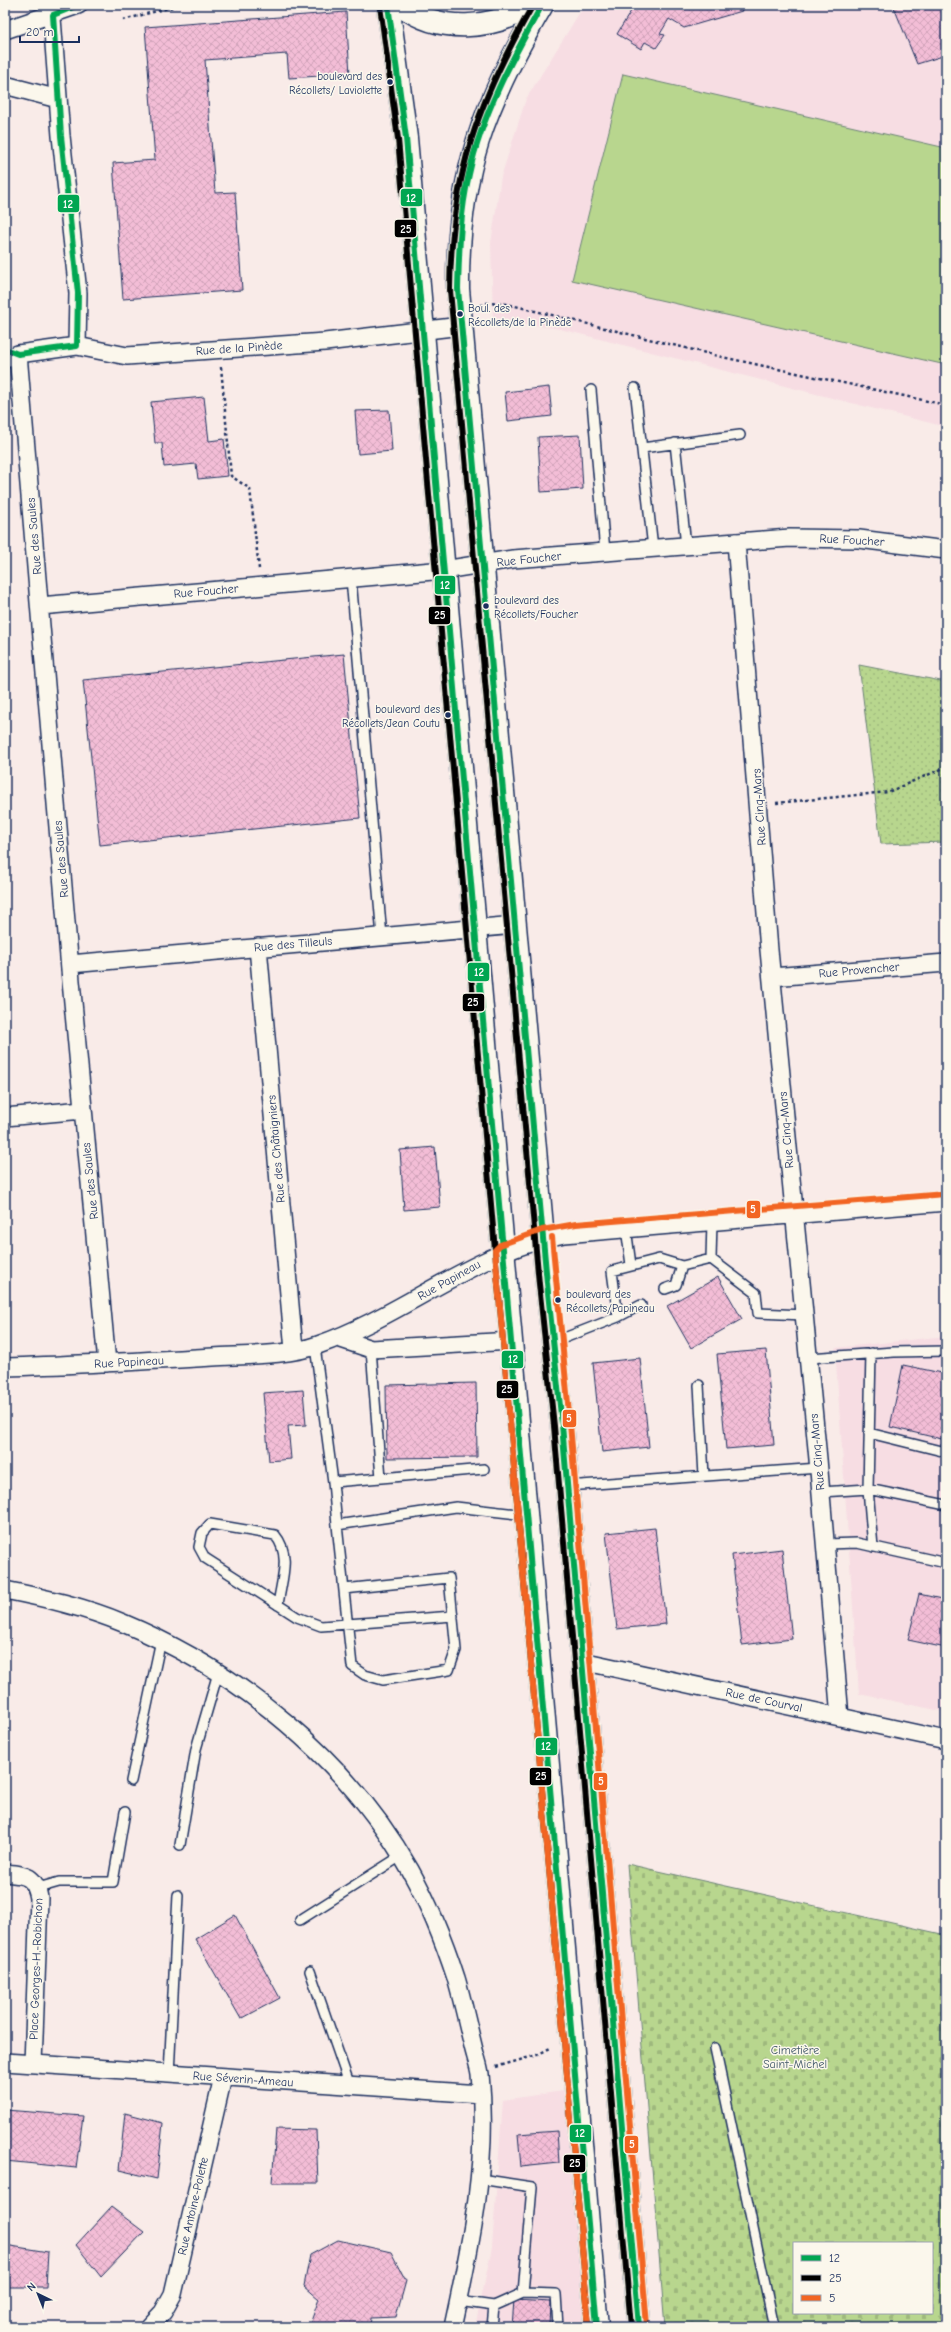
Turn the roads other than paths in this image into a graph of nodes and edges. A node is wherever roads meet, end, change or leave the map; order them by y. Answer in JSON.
{"nodes":[{"id":1,"x":78,"y":5,"type":"edge"},
{"id":2,"x":388,"y":5,"type":"edge"},
{"id":3,"x":401,"y":5,"type":"edge"},
{"id":4,"x":532,"y":5,"type":"edge"},
{"id":5,"x":542,"y":5,"type":"edge"},
{"id":6,"x":52,"y":10,"type":"edge"},
{"id":7,"x":5,"y":30,"type":"edge"},
{"id":8,"x":5,"y":85,"type":"edge"},
{"id":9,"x":58,"y":99,"type":"junction"},
{"id":10,"x":461,"y":326,"type":"junction"},
{"id":11,"x":423,"y":331,"type":"junction"},
{"id":12,"x":77,"y":346,"type":"junction"},
{"id":13,"x":9,"y":354,"type":"edge"},
{"id":14,"x":635,"y":388,"type":"dead end"},
{"id":15,"x":591,"y":390,"type":"dead end"},
{"id":16,"x":740,"y":435,"type":"dead end"},
{"id":17,"x":675,"y":443,"type":"junction"},
{"id":18,"x":642,"y":448,"type":"junction"},
{"id":19,"x":736,"y":542,"type":"junction"},
{"id":20,"x":686,"y":546,"type":"junction"},
{"id":21,"x":653,"y":548,"type":"junction"},
{"id":22,"x":946,"y":550,"type":"edge"},
{"id":23,"x":605,"y":552,"type":"junction"},
{"id":24,"x":483,"y":564,"type":"junction"},
{"id":25,"x":444,"y":570,"type":"junction"},
{"id":26,"x":351,"y":578,"type":"junction"},
{"id":27,"x":40,"y":606,"type":"junction"},
{"id":28,"x":516,"y":925,"type":"junction"},
{"id":29,"x":475,"y":928,"type":"junction"},
{"id":30,"x":382,"y":937,"type":"junction"},
{"id":31,"x":258,"y":947,"type":"junction"},
{"id":32,"x":946,"y":963,"type":"edge"},
{"id":33,"x":70,"y":964,"type":"junction"},
{"id":34,"x":772,"y":977,"type":"junction"},
{"id":35,"x":82,"y":1110,"type":"junction"},
{"id":36,"x":5,"y":1117,"type":"edge"},
{"id":37,"x":946,"y":1202,"type":"edge"},
{"id":38,"x":794,"y":1215,"type":"junction"},
{"id":39,"x":712,"y":1221,"type":"junction"},
{"id":40,"x":626,"y":1228,"type":"junction"},
{"id":41,"x":544,"y":1238,"type":"junction"},
{"id":42,"x":503,"y":1252,"type":"junction"},
{"id":43,"x":711,"y":1259,"type":"junction"},
{"id":44,"x":631,"y":1266,"type":"junction"},
{"id":45,"x":682,"y":1266,"type":"junction"},
{"id":46,"x":665,"y":1289,"type":"dead end"},
{"id":47,"x":640,"y":1305,"type":"dead end"},
{"id":48,"x":804,"y":1315,"type":"junction"},
{"id":49,"x":618,"y":1316,"type":"junction"},
{"id":50,"x":338,"y":1338,"type":"junction"},
{"id":51,"x":512,"y":1341,"type":"junction"},
{"id":52,"x":554,"y":1342,"type":"junction"},
{"id":53,"x":315,"y":1346,"type":"junction"},
{"id":54,"x":294,"y":1350,"type":"junction"},
{"id":55,"x":371,"y":1350,"type":"junction"},
{"id":56,"x":946,"y":1351,"type":"edge"},
{"id":57,"x":871,"y":1353,"type":"junction"},
{"id":58,"x":808,"y":1358,"type":"junction"},
{"id":59,"x":107,"y":1363,"type":"junction"},
{"id":60,"x":5,"y":1367,"type":"edge"},
{"id":61,"x":699,"y":1385,"type":"dead end"},
{"id":62,"x":869,"y":1433,"type":"junction"},
{"id":63,"x":946,"y":1452,"type":"edge"},
{"id":64,"x":819,"y":1468,"type":"junction"},
{"id":65,"x":484,"y":1469,"type":"dead end"},
{"id":66,"x":704,"y":1476,"type":"junction"},
{"id":67,"x":381,"y":1478,"type":"junction"},
{"id":68,"x":333,"y":1482,"type":"junction"},
{"id":69,"x":567,"y":1486,"type":"junction"},
{"id":70,"x":868,"y":1489,"type":"junction"},
{"id":71,"x":821,"y":1492,"type":"junction"},
{"id":72,"x":946,"y":1505,"type":"edge"},
{"id":73,"x":527,"y":1515,"type":"junction"},
{"id":74,"x":337,"y":1525,"type":"junction"},
{"id":75,"x":826,"y":1544,"type":"junction"},
{"id":76,"x":873,"y":1546,"type":"junction"},
{"id":77,"x":946,"y":1564,"type":"edge"},
{"id":78,"x":344,"y":1589,"type":"junction"},
{"id":79,"x":5,"y":1590,"type":"edge"},
{"id":80,"x":278,"y":1605,"type":"junction"},
{"id":81,"x":453,"y":1616,"type":"junction"},
{"id":82,"x":348,"y":1625,"type":"junction"},
{"id":83,"x":161,"y":1640,"type":"junction"},
{"id":84,"x":582,"y":1661,"type":"junction"},
{"id":85,"x":218,"y":1673,"type":"junction"},
{"id":86,"x":840,"y":1717,"type":"junction"},
{"id":87,"x":946,"y":1740,"type":"edge"},
{"id":88,"x":131,"y":1781,"type":"dead end"},
{"id":89,"x":125,"y":1812,"type":"dead end"},
{"id":90,"x":180,"y":1845,"type":"dead end"},
{"id":91,"x":401,"y":1856,"type":"junction"},
{"id":92,"x":5,"y":1873,"type":"edge"},
{"id":93,"x":38,"y":1888,"type":"junction"},
{"id":94,"x":178,"y":1896,"type":"dead end"},
{"id":95,"x":300,"y":1920,"type":"dead end"},
{"id":96,"x":310,"y":1971,"type":"dead end"},
{"id":97,"x":715,"y":2048,"type":"dead end"},
{"id":98,"x":5,"y":2062,"type":"edge"},
{"id":99,"x":33,"y":2064,"type":"junction"},
{"id":100,"x":169,"y":2074,"type":"junction"},
{"id":101,"x":223,"y":2078,"type":"junction"},
{"id":102,"x":350,"y":2086,"type":"junction"},
{"id":103,"x":481,"y":2094,"type":"junction"},
{"id":104,"x":480,"y":2179,"type":"junction"},
{"id":105,"x":523,"y":2293,"type":"junction"},
{"id":106,"x":458,"y":2301,"type":"junction"},
{"id":107,"x":494,"y":2306,"type":"junction"},
{"id":108,"x":149,"y":2327,"type":"edge"},
{"id":109,"x":453,"y":2327,"type":"edge"},
{"id":110,"x":492,"y":2327,"type":"edge"},
{"id":111,"x":558,"y":2327,"type":"edge"},
{"id":112,"x":597,"y":2327,"type":"edge"},
{"id":113,"x":639,"y":2327,"type":"edge"},
{"id":114,"x":774,"y":2327,"type":"edge"}],
"edges":[{"from":1,"to":6,"type":"street"},
{"from":2,"to":11,"type":"main road"},
{"from":3,"to":4,"type":"main road"},
{"from":5,"to":10,"type":"main road"},
{"from":6,"to":7,"type":"street"},
{"from":6,"to":9,"type":"street"},
{"from":8,"to":9,"type":"street"},
{"from":9,"to":12,"type":"street"},
{"from":10,"to":11,"type":"street","name":"Rue de la Pinède"},
{"from":10,"to":24,"type":"main road"},
{"from":11,"to":12,"type":"street","name":"Rue de la Pinède"},
{"from":11,"to":25,"type":"main road"},
{"from":12,"to":13,"type":"street","name":"Rue de la Pinède"},
{"from":13,"to":27,"type":"street","name":"Rue des Saules"},
{"from":14,"to":18,"type":"lane"},
{"from":15,"to":23,"type":"lane"},
{"from":16,"to":17,"type":"lane"},
{"from":17,"to":18,"type":"lane"},
{"from":17,"to":20,"type":"lane"},
{"from":18,"to":21,"type":"lane"},
{"from":19,"to":20,"type":"street","name":"Rue Foucher"},
{"from":19,"to":22,"type":"street","name":"Rue Foucher"},
{"from":19,"to":34,"type":"street","name":"Rue Cinq-Mars"},
{"from":20,"to":21,"type":"street","name":"Rue Foucher"},
{"from":21,"to":23,"type":"street","name":"Rue Foucher"},
{"from":23,"to":24,"type":"street","name":"Rue Foucher"},
{"from":24,"to":25,"type":"street","name":"Rue Foucher"},
{"from":24,"to":28,"type":"main road"},
{"from":25,"to":26,"type":"street","name":"Rue Foucher"},
{"from":25,"to":29,"type":"main road"},
{"from":26,"to":27,"type":"street","name":"Rue Foucher"},
{"from":26,"to":30,"type":"lane"},
{"from":27,"to":33,"type":"street","name":"Rue des Saules"},
{"from":28,"to":29,"type":"street","name":"Rue des Tilleuls"},
{"from":28,"to":41,"type":"main road"},
{"from":29,"to":30,"type":"street","name":"Rue des Tilleuls"},
{"from":29,"to":42,"type":"main road"},
{"from":30,"to":31,"type":"street","name":"Rue des Tilleuls"},
{"from":31,"to":33,"type":"street","name":"Rue des Tilleuls"},
{"from":31,"to":54,"type":"street","name":"Rue des Châtaigniers"},
{"from":32,"to":34,"type":"street","name":"Rue Provencher"},
{"from":33,"to":35,"type":"street","name":"Rue des Saules"},
{"from":34,"to":38,"type":"street","name":"Rue Cinq-Mars"},
{"from":35,"to":36,"type":"street"},
{"from":35,"to":59,"type":"street","name":"Rue des Saules"},
{"from":37,"to":38,"type":"street","name":"Rue Papineau"},
{"from":38,"to":39,"type":"street","name":"Rue Papineau"},
{"from":38,"to":48,"type":"street","name":"Rue Cinq-Mars"},
{"from":39,"to":40,"type":"street","name":"Rue Papineau"},
{"from":39,"to":43,"type":"lane"},
{"from":40,"to":41,"type":"street","name":"Rue Papineau"},
{"from":40,"to":44,"type":"lane"},
{"from":41,"to":42,"type":"street","name":"Rue Papineau"},
{"from":41,"to":52,"type":"main road"},
{"from":42,"to":50,"type":"street","name":"Rue Papineau"},
{"from":42,"to":51,"type":"main road"},
{"from":43,"to":45,"type":"lane"},
{"from":43,"to":48,"type":"lane"},
{"from":44,"to":45,"type":"lane"},
{"from":44,"to":49,"type":"lane"},
{"from":45,"to":46,"type":"lane"},
{"from":47,"to":49,"type":"lane"},
{"from":48,"to":58,"type":"street","name":"Rue Cinq-Mars"},
{"from":49,"to":52,"type":"lane"},
{"from":50,"to":53,"type":"street","name":"Rue Papineau"},
{"from":50,"to":55,"type":"street"},
{"from":51,"to":55,"type":"street"},
{"from":51,"to":73,"type":"main road"},
{"from":52,"to":69,"type":"main road"},
{"from":53,"to":54,"type":"street","name":"Rue Papineau"},
{"from":53,"to":68,"type":"lane"},
{"from":54,"to":59,"type":"street","name":"Rue Papineau"},
{"from":55,"to":67,"type":"lane"},
{"from":56,"to":57,"type":"lane"},
{"from":57,"to":58,"type":"lane"},
{"from":57,"to":62,"type":"lane"},
{"from":58,"to":64,"type":"street","name":"Rue Cinq-Mars"},
{"from":59,"to":60,"type":"street","name":"Rue Papineau"},
{"from":61,"to":66,"type":"lane"},
{"from":62,"to":63,"type":"lane"},
{"from":62,"to":70,"type":"lane"},
{"from":64,"to":66,"type":"lane"},
{"from":64,"to":71,"type":"street","name":"Rue Cinq-Mars"},
{"from":65,"to":67,"type":"lane"},
{"from":66,"to":69,"type":"lane"},
{"from":67,"to":68,"type":"lane"},
{"from":68,"to":74,"type":"lane"},
{"from":69,"to":84,"type":"main road"},
{"from":70,"to":71,"type":"lane"},
{"from":70,"to":72,"type":"lane"},
{"from":70,"to":76,"type":"lane"},
{"from":71,"to":75,"type":"street","name":"Rue Cinq-Mars"},
{"from":73,"to":74,"type":"lane"},
{"from":73,"to":112,"type":"main road"},
{"from":74,"to":78,"type":"lane"},
{"from":75,"to":76,"type":"lane"},
{"from":75,"to":86,"type":"street","name":"Rue Cinq-Mars"},
{"from":76,"to":77,"type":"lane"},
{"from":78,"to":81,"type":"lane"},
{"from":78,"to":82,"type":"lane"},
{"from":79,"to":83,"type":"street"},
{"from":80,"to":80,"type":"lane"},
{"from":80,"to":82,"type":"lane"},
{"from":81,"to":82,"type":"lane"},
{"from":81,"to":82,"type":"lane"},
{"from":83,"to":85,"type":"street"},
{"from":83,"to":88,"type":"lane"},
{"from":84,"to":86,"type":"street","name":"Rue de Courval"},
{"from":84,"to":113,"type":"main road"},
{"from":85,"to":90,"type":"lane"},
{"from":85,"to":91,"type":"street"},
{"from":86,"to":87,"type":"street","name":"Rue de Courval"},
{"from":89,"to":93,"type":"lane"},
{"from":91,"to":95,"type":"lane"},
{"from":91,"to":103,"type":"street"},
{"from":92,"to":93,"type":"street","name":"Place Georges-H.-Robichon"},
{"from":93,"to":99,"type":"street","name":"Place Georges-H.-Robichon"},
{"from":94,"to":100,"type":"lane"},
{"from":96,"to":102,"type":"lane"},
{"from":97,"to":114,"type":"lane"},
{"from":98,"to":99,"type":"street","name":"Rue Séverin-Ameau"},
{"from":99,"to":100,"type":"street","name":"Rue Séverin-Ameau"},
{"from":100,"to":101,"type":"street","name":"Rue Séverin-Ameau"},
{"from":101,"to":102,"type":"street","name":"Rue Séverin-Ameau"},
{"from":101,"to":108,"type":"street","name":"Rue Antoine-Polette"},
{"from":102,"to":103,"type":"street","name":"Rue Séverin-Ameau"},
{"from":103,"to":104,"type":"street"},
{"from":104,"to":105,"type":"lane"},
{"from":104,"to":106,"type":"street"},
{"from":105,"to":107,"type":"lane"},
{"from":105,"to":111,"type":"lane"},
{"from":106,"to":107,"type":"lane"},
{"from":106,"to":109,"type":"street"},
{"from":107,"to":110,"type":"lane"}]}
